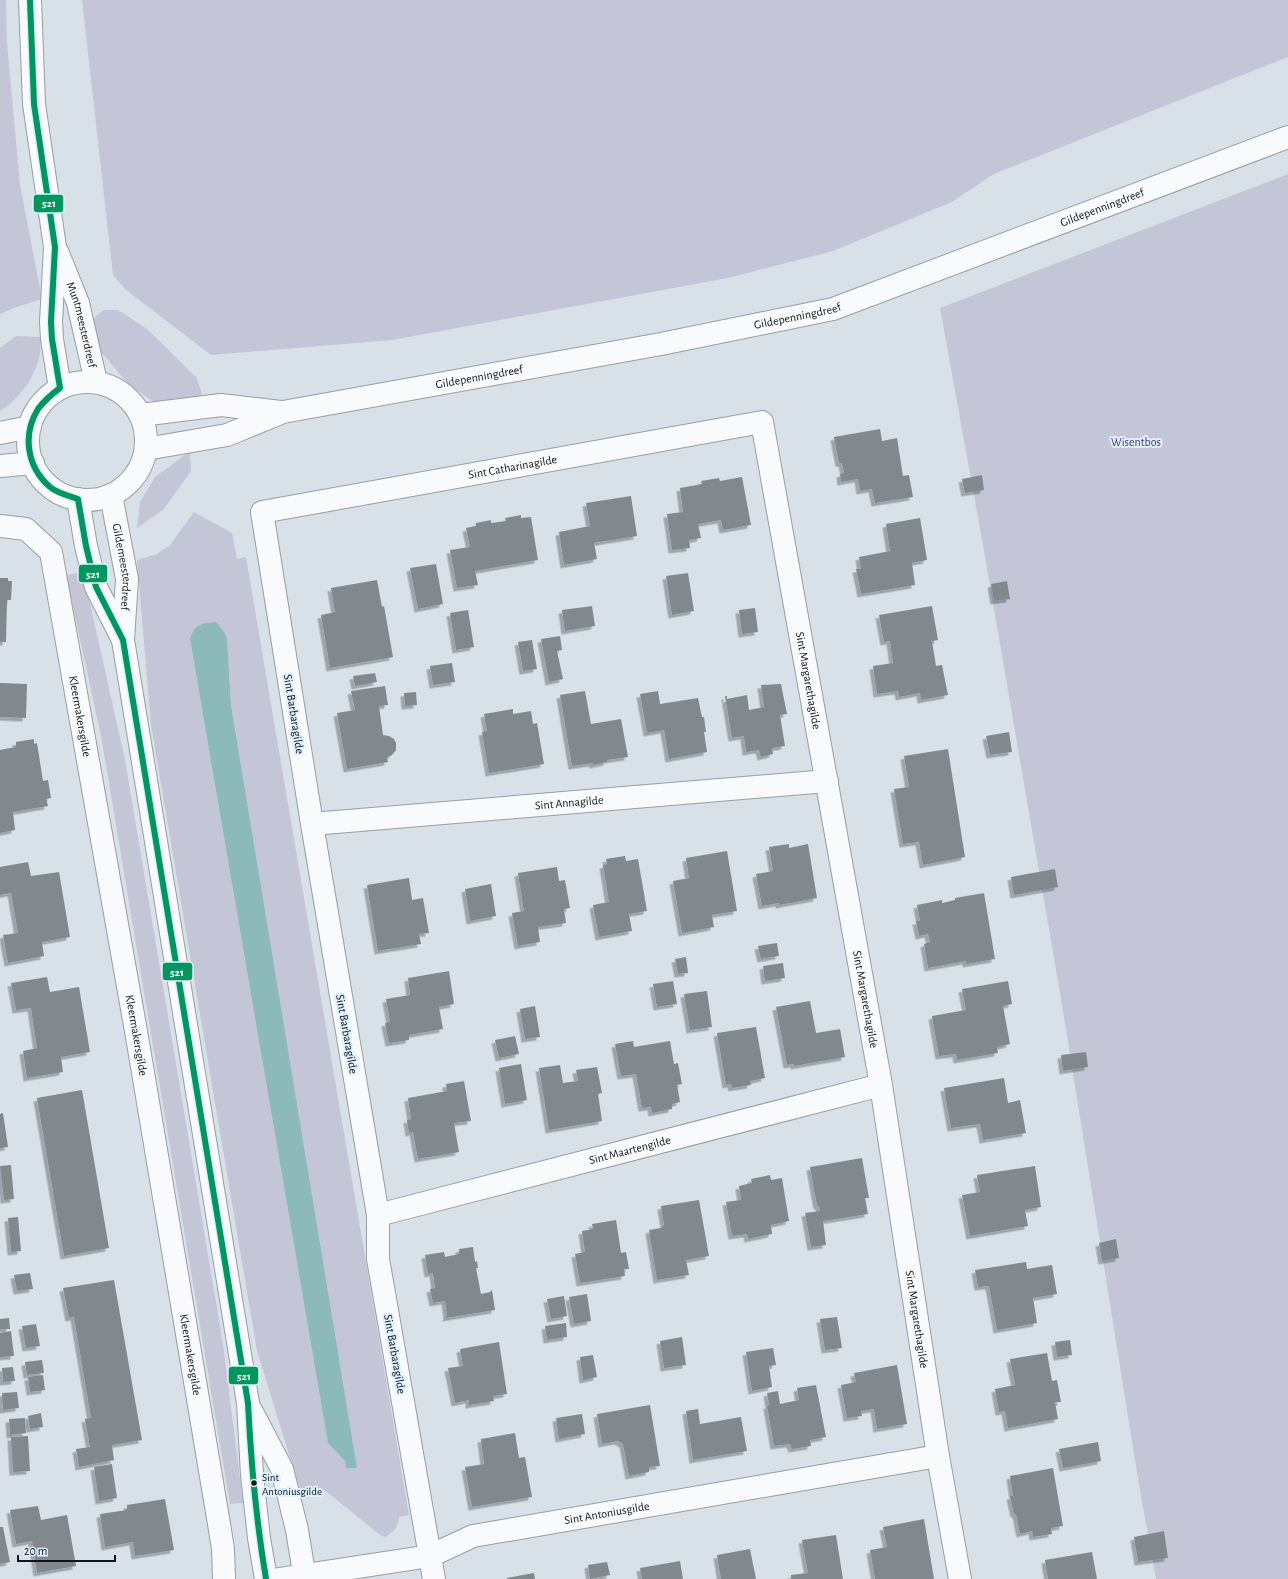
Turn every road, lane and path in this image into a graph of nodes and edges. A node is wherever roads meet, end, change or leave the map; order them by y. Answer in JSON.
{"nodes":[{"id":1,"x":30,"y":0,"type":"edge"},
{"id":2,"x":1288,"y":137,"type":"edge"},
{"id":3,"x":55,"y":247,"type":"junction"},
{"id":4,"x":96,"y":382,"type":"junction"},
{"id":5,"x":60,"y":388,"type":"junction"},
{"id":6,"x":283,"y":412,"type":"junction"},
{"id":7,"x":141,"y":415,"type":"junction"},
{"id":8,"x":762,"y":422,"type":"joint"},
{"id":9,"x":30,"y":427,"type":"junction"},
{"id":10,"x":0,"y":433,"type":"edge"},
{"id":11,"x":146,"y":449,"type":"junction"},
{"id":12,"x":33,"y":463,"type":"junction"},
{"id":13,"x":0,"y":466,"type":"edge"},
{"id":14,"x":111,"y":495,"type":"junction"},
{"id":15,"x":78,"y":499,"type":"junction"},
{"id":16,"x":262,"y":512,"type":"joint"},
{"id":17,"x":0,"y":526,"type":"edge"},
{"id":18,"x":123,"y":640,"type":"junction"},
{"id":19,"x":826,"y":781,"type":"junction"},
{"id":20,"x":312,"y":824,"type":"junction"},
{"id":21,"x":881,"y":1085,"type":"junction"},
{"id":22,"x":378,"y":1214,"type":"junction"},
{"id":23,"x":248,"y":1403,"type":"junction"},
{"id":24,"x":938,"y":1456,"type":"junction"},
{"id":25,"x":430,"y":1556,"type":"junction"},
{"id":26,"x":305,"y":1577,"type":"edge"},
{"id":27,"x":224,"y":1579,"type":"edge"},
{"id":28,"x":266,"y":1579,"type":"edge"},
{"id":29,"x":279,"y":1579,"type":"edge"},
{"id":30,"x":434,"y":1579,"type":"edge"},
{"id":31,"x":960,"y":1579,"type":"edge"}],
"edges":[{"from":1,"to":3,"type":"street","name":"Muntmeesterdreef"},
{"from":2,"to":6,"type":"street","name":"Gildepenningdreef"},
{"from":3,"to":4,"type":"street","name":"Muntmeesterdreef"},
{"from":3,"to":5,"type":"street","name":"Muntmeesterdreef"},
{"from":4,"to":5,"type":"street"},
{"from":4,"to":7,"type":"street"},
{"from":5,"to":9,"type":"street"},
{"from":6,"to":7,"type":"street","name":"Gildepenningdreef"},
{"from":6,"to":11,"type":"street","name":"Gildepenningdreef"},
{"from":7,"to":11,"type":"street"},
{"from":8,"to":16,"type":"street","name":"Sint Catharinagilde"},
{"from":8,"to":19,"type":"street","name":"Sint Margarethagilde"},
{"from":9,"to":10,"type":"street"},
{"from":9,"to":12,"type":"street"},
{"from":11,"to":14,"type":"street"},
{"from":12,"to":13,"type":"street"},
{"from":12,"to":15,"type":"street"},
{"from":14,"to":15,"type":"street"},
{"from":14,"to":18,"type":"street","name":"Gildemeesterdreef"},
{"from":15,"to":18,"type":"street","name":"Gildemeesterdreef"},
{"from":16,"to":20,"type":"street","name":"Sint Barbaragilde"},
{"from":17,"to":27,"type":"street","name":"Kleermakersgilde"},
{"from":18,"to":23,"type":"street","name":"Gildemeesterdreef"},
{"from":19,"to":20,"type":"street","name":"Sint Annagilde"},
{"from":19,"to":21,"type":"street","name":"Sint Margarethagilde"},
{"from":20,"to":22,"type":"street","name":"Sint Barbaragilde"},
{"from":21,"to":22,"type":"street","name":"Sint Maartengilde"},
{"from":21,"to":24,"type":"street","name":"Sint Margarethagilde"},
{"from":22,"to":25,"type":"street","name":"Sint Barbaragilde"},
{"from":23,"to":26,"type":"street","name":"Gildemeesterdreef"},
{"from":23,"to":28,"type":"street","name":"Gildemeesterdreef"},
{"from":24,"to":25,"type":"street","name":"Sint Antoniusgilde"},
{"from":24,"to":31,"type":"street","name":"Sint Margarethagilde"},
{"from":25,"to":26,"type":"street","name":"Sint Antoniusgilde"},
{"from":25,"to":30,"type":"street","name":"Sint Barbaragilde"},
{"from":26,"to":29,"type":"street","name":"Sint Antoniusgilde"}]}
